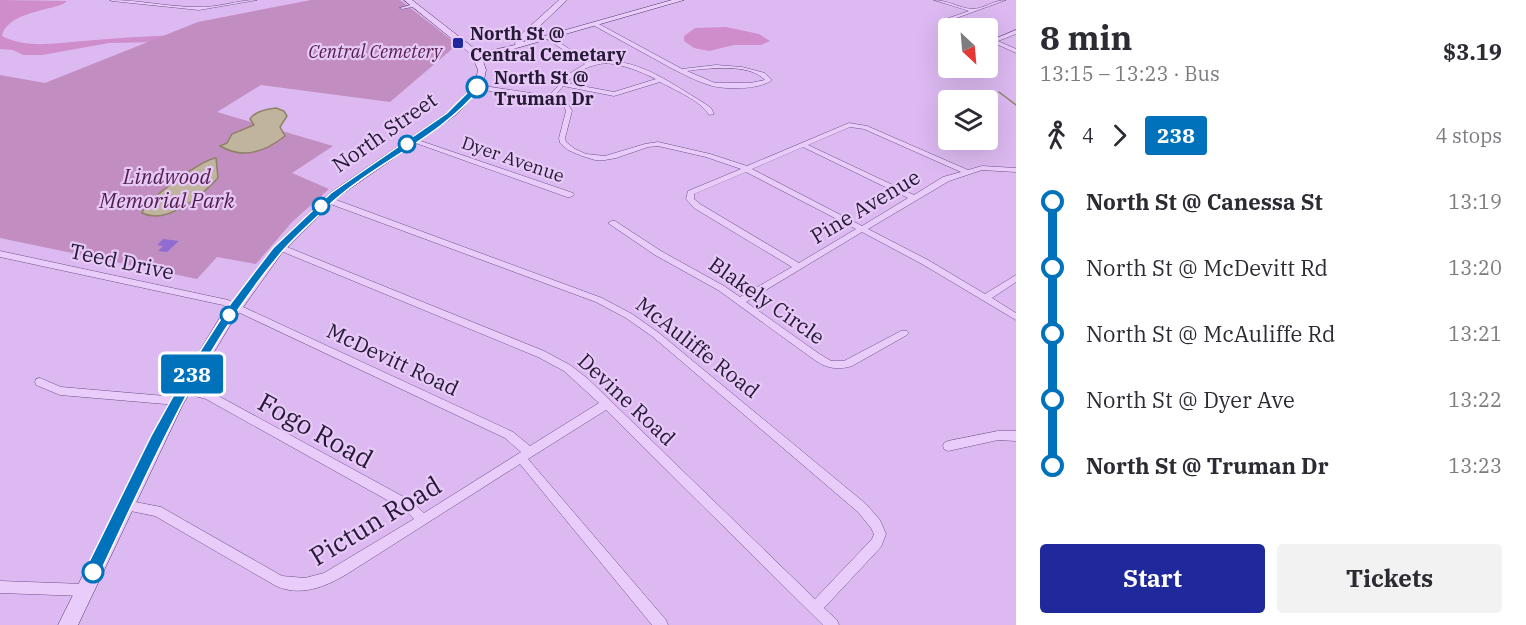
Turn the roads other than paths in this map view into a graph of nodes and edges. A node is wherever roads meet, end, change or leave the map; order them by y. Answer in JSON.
{"nodes":[{"id":1,"x":112,"y":0,"type":"edge"},
{"id":2,"x":255,"y":0,"type":"edge"},
{"id":3,"x":563,"y":0,"type":"edge"},
{"id":4,"x":680,"y":0,"type":"edge"},
{"id":5,"x":936,"y":0,"type":"edge"},
{"id":6,"x":1004,"y":0,"type":"edge"},
{"id":7,"x":411,"y":2,"type":"edge"},
{"id":8,"x":402,"y":8,"type":"dead end"},
{"id":9,"x":974,"y":10,"type":"junction"},
{"id":10,"x":953,"y":18,"type":"edge"},
{"id":11,"x":595,"y":24,"type":"junction"},
{"id":12,"x":1016,"y":32,"type":"edge"},
{"id":13,"x":549,"y":38,"type":"junction"},
{"id":14,"x":515,"y":48,"type":"junction"},
{"id":15,"x":1016,"y":51,"type":"edge"},
{"id":16,"x":500,"y":55,"type":"junction"},
{"id":17,"x":478,"y":57,"type":"junction"},
{"id":18,"x":591,"y":65,"type":"junction"},
{"id":19,"x":488,"y":66,"type":"junction"},
{"id":20,"x":684,"y":70,"type":"junction"},
{"id":21,"x":659,"y":80,"type":"junction"},
{"id":22,"x":563,"y":84,"type":"junction"},
{"id":23,"x":477,"y":87,"type":"junction"},
{"id":24,"x":549,"y":99,"type":"junction"},
{"id":25,"x":711,"y":114,"type":"dead end"},
{"id":26,"x":412,"y":140,"type":"junction"},
{"id":27,"x":803,"y":145,"type":"junction"},
{"id":28,"x":745,"y":169,"type":"junction"},
{"id":29,"x":1016,"y":170,"type":"edge"},
{"id":30,"x":966,"y":172,"type":"junction"},
{"id":31,"x":570,"y":195,"type":"dead end"},
{"id":32,"x":914,"y":198,"type":"junction"},
{"id":33,"x":328,"y":200,"type":"junction"},
{"id":34,"x":612,"y":223,"type":"dead end"},
{"id":35,"x":861,"y":230,"type":"junction"},
{"id":36,"x":279,"y":247,"type":"junction"},
{"id":37,"x":0,"y":254,"type":"edge"},
{"id":38,"x":799,"y":267,"type":"junction"},
{"id":39,"x":1016,"y":278,"type":"edge"},
{"id":40,"x":986,"y":298,"type":"junction"},
{"id":41,"x":741,"y":301,"type":"junction"},
{"id":42,"x":235,"y":306,"type":"junction"},
{"id":43,"x":1016,"y":317,"type":"edge"},
{"id":44,"x":904,"y":333,"type":"dead end"},
{"id":45,"x":40,"y":382,"type":"dead end"},
{"id":46,"x":180,"y":395,"type":"junction"},
{"id":47,"x":606,"y":404,"type":"junction"},
{"id":48,"x":1016,"y":436,"type":"edge"},
{"id":49,"x":948,"y":446,"type":"dead end"},
{"id":50,"x":525,"y":455,"type":"junction"},
{"id":51,"x":125,"y":504,"type":"junction"},
{"id":52,"x":422,"y":519,"type":"junction"},
{"id":53,"x":0,"y":587,"type":"edge"},
{"id":54,"x":84,"y":590,"type":"junction"},
{"id":55,"x":815,"y":608,"type":"junction"},
{"id":56,"x":68,"y":625,"type":"edge"},
{"id":57,"x":661,"y":625,"type":"edge"},
{"id":58,"x":832,"y":625,"type":"edge"}],
"edges":[{"from":1,"to":2,"type":"street"},
{"from":3,"to":14,"type":"main road"},
{"from":4,"to":11,"type":"main road"},
{"from":5,"to":9,"type":"street"},
{"from":6,"to":9,"type":"street"},
{"from":7,"to":8,"type":"street"},
{"from":7,"to":17,"type":"main road"},
{"from":9,"to":10,"type":"street"},
{"from":11,"to":13,"type":"main road"},
{"from":11,"to":20,"type":"street"},
{"from":12,"to":15,"type":"street"},
{"from":13,"to":14,"type":"main road"},
{"from":13,"to":18,"type":"street"},
{"from":14,"to":16,"type":"main road"},
{"from":14,"to":17,"type":"main road"},
{"from":16,"to":17,"type":"main road"},
{"from":16,"to":19,"type":"main road"},
{"from":17,"to":19,"type":"main road"},
{"from":18,"to":21,"type":"street"},
{"from":18,"to":22,"type":"street"},
{"from":19,"to":23,"type":"main road","name":"North Street"},
{"from":20,"to":20,"type":"street"},
{"from":21,"to":22,"type":"street"},
{"from":21,"to":25,"type":"street"},
{"from":22,"to":24,"type":"street"},
{"from":23,"to":24,"type":"street"},
{"from":23,"to":26,"type":"main road","name":"North Street"},
{"from":24,"to":28,"type":"street"},
{"from":26,"to":31,"type":"street","name":"Dyer Avenue"},
{"from":26,"to":33,"type":"main road","name":"North Street"},
{"from":27,"to":28,"type":"street"},
{"from":27,"to":30,"type":"street"},
{"from":27,"to":32,"type":"street"},
{"from":28,"to":35,"type":"street"},
{"from":28,"to":38,"type":"street"},
{"from":29,"to":30,"type":"street","name":"Pine Avenue"},
{"from":30,"to":32,"type":"street","name":"Pine Avenue"},
{"from":32,"to":35,"type":"street","name":"Pine Avenue"},
{"from":33,"to":36,"type":"main road","name":"North Street"},
{"from":33,"to":55,"type":"street","name":"McAuliffe Road"},
{"from":34,"to":41,"type":"street","name":"Blakely Circle"},
{"from":35,"to":38,"type":"street","name":"Pine Avenue"},
{"from":35,"to":40,"type":"street"},
{"from":36,"to":42,"type":"main road","name":"North Street"},
{"from":36,"to":47,"type":"street","name":"Devine Road"},
{"from":37,"to":42,"type":"street","name":"Teed Drive"},
{"from":38,"to":41,"type":"street","name":"Pine Avenue"},
{"from":39,"to":40,"type":"street"},
{"from":40,"to":43,"type":"street"},
{"from":41,"to":44,"type":"street","name":"Blakely Circle"},
{"from":42,"to":46,"type":"main road","name":"North Street"},
{"from":42,"to":50,"type":"street","name":"McDevitt Road"},
{"from":45,"to":46,"type":"street","name":"Fogo Road"},
{"from":46,"to":51,"type":"main road","name":"North Street"},
{"from":46,"to":52,"type":"street","name":"Fogo Road"},
{"from":47,"to":50,"type":"street","name":"Pictun Road"},
{"from":47,"to":55,"type":"street","name":"Devine Road"},
{"from":48,"to":49,"type":"street"},
{"from":50,"to":52,"type":"street","name":"Pictun Road"},
{"from":50,"to":57,"type":"street","name":"McDevitt Road"},
{"from":51,"to":52,"type":"street","name":"Pictun Road"},
{"from":51,"to":54,"type":"main road","name":"North Street"},
{"from":53,"to":54,"type":"street"},
{"from":54,"to":56,"type":"main road","name":"North Street"},
{"from":55,"to":58,"type":"street","name":"Devine Road"}]}
